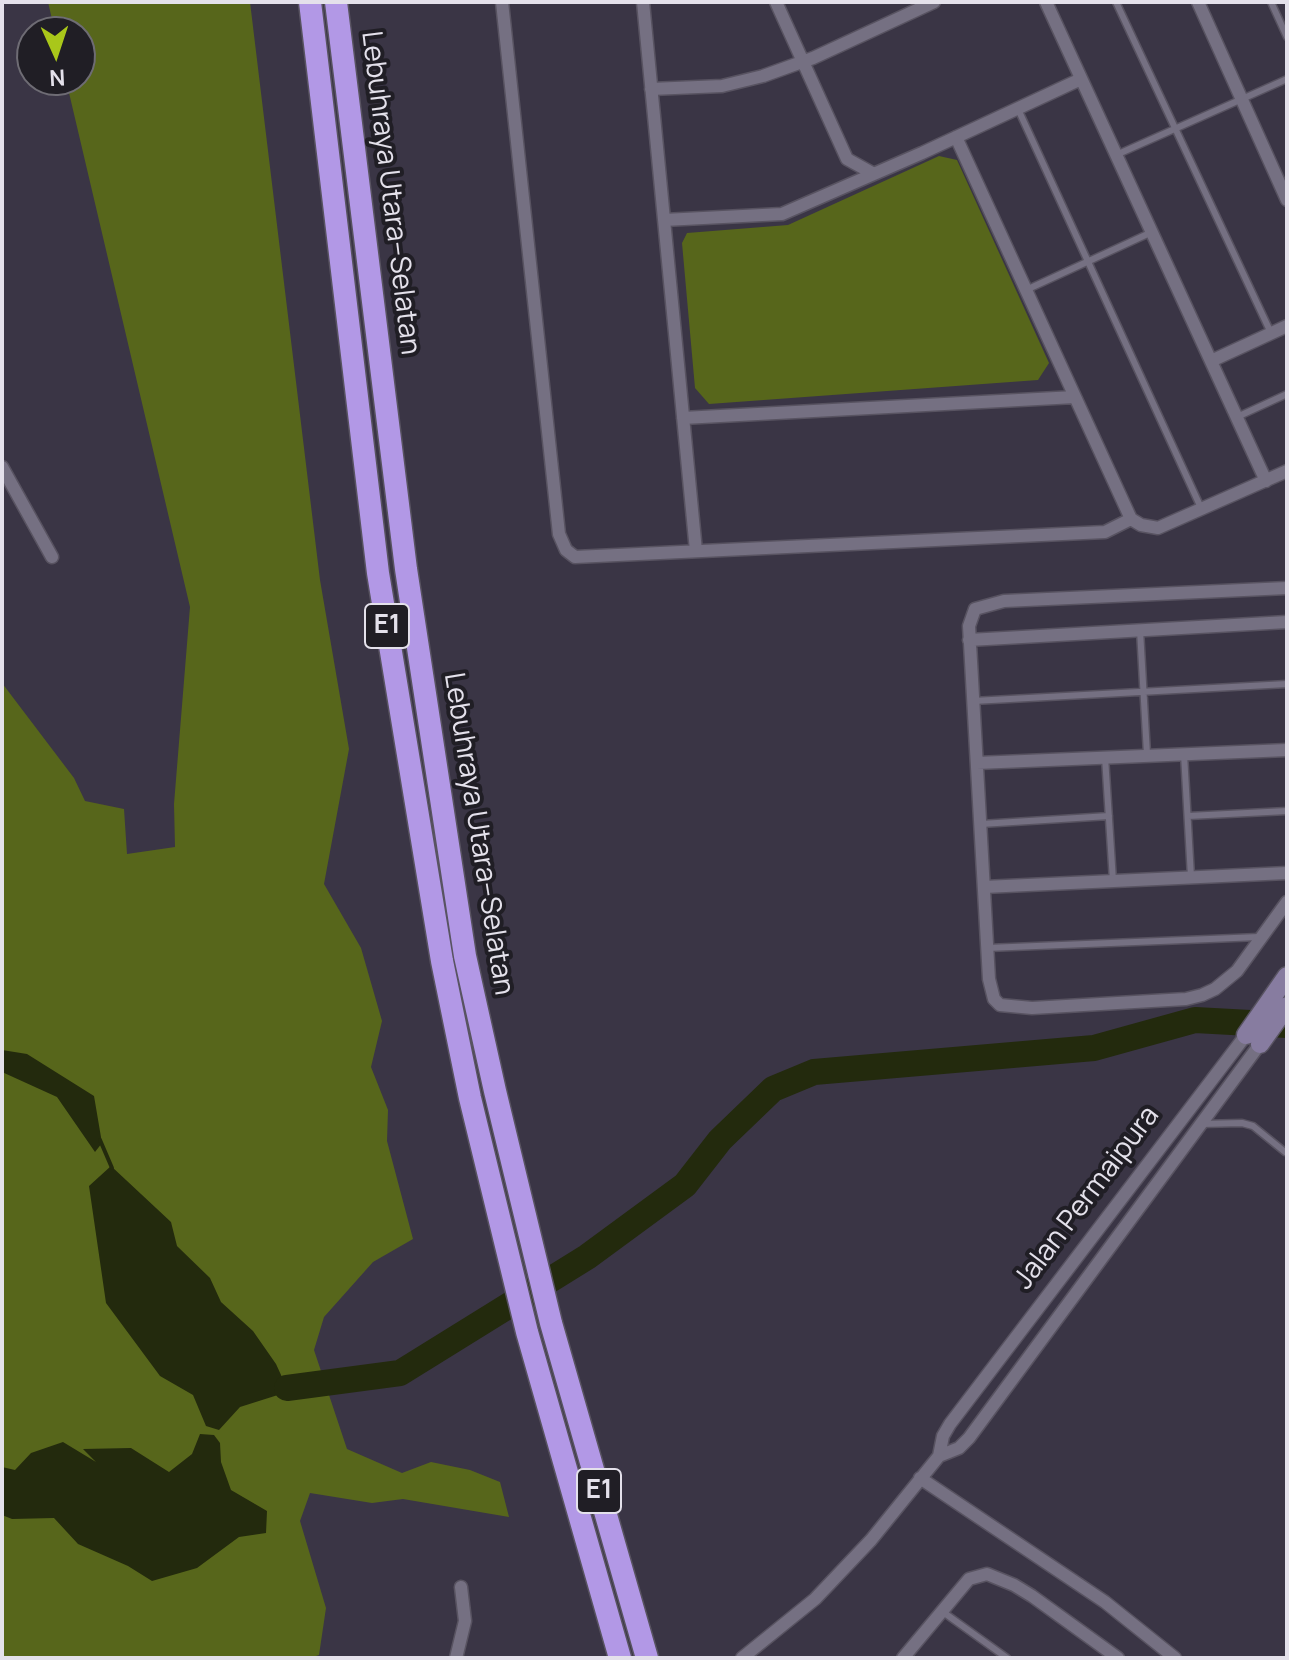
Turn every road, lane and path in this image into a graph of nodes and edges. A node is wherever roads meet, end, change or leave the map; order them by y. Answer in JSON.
{"nodes":[{"id":1,"x":310,"y":2,"type":"edge"},
{"id":2,"x":336,"y":2,"type":"edge"},
{"id":3,"x":502,"y":2,"type":"edge"},
{"id":4,"x":643,"y":2,"type":"edge"},
{"id":5,"x":776,"y":2,"type":"edge"},
{"id":6,"x":934,"y":2,"type":"edge"},
{"id":7,"x":1046,"y":2,"type":"edge"},
{"id":8,"x":1116,"y":2,"type":"edge"},
{"id":9,"x":1198,"y":2,"type":"edge"},
{"id":10,"x":1271,"y":2,"type":"edge"},
{"id":11,"x":1287,"y":37,"type":"edge"},
{"id":12,"x":803,"y":62,"type":"junction"},
{"id":13,"x":1081,"y":79,"type":"junction"},
{"id":14,"x":1287,"y":79,"type":"edge"},
{"id":15,"x":651,"y":89,"type":"junction"},
{"id":16,"x":1241,"y":99,"type":"junction"},
{"id":17,"x":1018,"y":108,"type":"junction"},
{"id":18,"x":1175,"y":128,"type":"junction"},
{"id":19,"x":956,"y":137,"type":"junction"},
{"id":20,"x":1116,"y":155,"type":"junction"},
{"id":21,"x":874,"y":174,"type":"junction"},
{"id":22,"x":1287,"y":200,"type":"edge"},
{"id":23,"x":664,"y":220,"type":"junction"},
{"id":24,"x":1152,"y":232,"type":"junction"},
{"id":25,"x":1088,"y":261,"type":"junction"},
{"id":26,"x":1026,"y":290,"type":"junction"},
{"id":27,"x":1287,"y":326,"type":"edge"},
{"id":28,"x":1271,"y":333,"type":"junction"},
{"id":29,"x":1211,"y":361,"type":"junction"},
{"id":30,"x":1287,"y":394,"type":"edge"},
{"id":31,"x":1075,"y":397,"type":"junction"},
{"id":32,"x":1237,"y":417,"type":"junction"},
{"id":33,"x":683,"y":418,"type":"junction"},
{"id":34,"x":2,"y":467,"type":"edge"},
{"id":35,"x":1287,"y":471,"type":"edge"},
{"id":36,"x":1266,"y":481,"type":"junction"},
{"id":37,"x":1202,"y":510,"type":"junction"},
{"id":38,"x":1131,"y":519,"type":"junction"},
{"id":39,"x":696,"y":551,"type":"junction"},
{"id":40,"x":52,"y":557,"type":"dead end"},
{"id":41,"x":1287,"y":588,"type":"edge"},
{"id":42,"x":1287,"y":622,"type":"edge"},
{"id":43,"x":1140,"y":630,"type":"junction"},
{"id":44,"x":969,"y":640,"type":"junction"},
{"id":45,"x":1287,"y":684,"type":"edge"},
{"id":46,"x":1143,"y":690,"type":"junction"},
{"id":47,"x":973,"y":701,"type":"junction"},
{"id":48,"x":1287,"y":750,"type":"edge"},
{"id":49,"x":1184,"y":754,"type":"junction"},
{"id":50,"x":1147,"y":756,"type":"junction"},
{"id":51,"x":1105,"y":757,"type":"junction"},
{"id":52,"x":977,"y":763,"type":"junction"},
{"id":53,"x":1287,"y":811,"type":"edge"},
{"id":54,"x":1109,"y":816,"type":"junction"},
{"id":55,"x":1188,"y":816,"type":"junction"},
{"id":56,"x":980,"y":824,"type":"junction"},
{"id":57,"x":1287,"y":873,"type":"edge"},
{"id":58,"x":1191,"y":877,"type":"junction"},
{"id":59,"x":1113,"y":881,"type":"junction"},
{"id":60,"x":984,"y":887,"type":"junction"},
{"id":61,"x":1287,"y":902,"type":"edge"},
{"id":62,"x":1262,"y":937,"type":"junction"},
{"id":63,"x":987,"y":948,"type":"junction"},
{"id":64,"x":1286,"y":977,"type":"edge"},
{"id":65,"x":1287,"y":1006,"type":"edge"},
{"id":66,"x":1253,"y":1040,"type":"junction"},
{"id":67,"x":1200,"y":1124,"type":"junction"},
{"id":68,"x":1285,"y":1152,"type":"dead end"},
{"id":69,"x":939,"y":1456,"type":"junction"},
{"id":70,"x":920,"y":1478,"type":"junction"},
{"id":71,"x":461,"y":1587,"type":"dead end"},
{"id":72,"x":943,"y":1612,"type":"junction"},
{"id":73,"x":456,"y":1658,"type":"edge"},
{"id":74,"x":620,"y":1658,"type":"edge"},
{"id":75,"x":647,"y":1658,"type":"edge"},
{"id":76,"x":742,"y":1658,"type":"edge"},
{"id":77,"x":903,"y":1658,"type":"edge"},
{"id":78,"x":1007,"y":1658,"type":"edge"},
{"id":79,"x":1117,"y":1658,"type":"edge"},
{"id":80,"x":1175,"y":1658,"type":"edge"}],
"edges":[{"from":1,"to":74,"type":"highway","name":"Lebuhraya Utara–Selatan","number":"E1"},
{"from":2,"to":75,"type":"highway","name":"Lebuhraya Utara–Selatan","number":"E1"},
{"from":3,"to":39,"type":"street"},
{"from":4,"to":15,"type":"street"},
{"from":5,"to":12,"type":"street"},
{"from":6,"to":12,"type":"street"},
{"from":7,"to":13,"type":"street"},
{"from":8,"to":18,"type":"lane"},
{"from":9,"to":16,"type":"street"},
{"from":10,"to":11,"type":"lane"},
{"from":12,"to":15,"type":"street"},
{"from":12,"to":21,"type":"street"},
{"from":13,"to":17,"type":"street"},
{"from":13,"to":20,"type":"street"},
{"from":14,"to":16,"type":"lane"},
{"from":15,"to":23,"type":"street"},
{"from":16,"to":18,"type":"lane"},
{"from":16,"to":22,"type":"street"},
{"from":17,"to":19,"type":"street"},
{"from":17,"to":25,"type":"lane"},
{"from":18,"to":20,"type":"lane"},
{"from":18,"to":28,"type":"lane"},
{"from":19,"to":21,"type":"street"},
{"from":19,"to":26,"type":"street"},
{"from":20,"to":24,"type":"street"},
{"from":21,"to":23,"type":"street"},
{"from":23,"to":33,"type":"street"},
{"from":24,"to":25,"type":"lane"},
{"from":24,"to":29,"type":"street"},
{"from":25,"to":26,"type":"lane"},
{"from":25,"to":37,"type":"lane"},
{"from":26,"to":31,"type":"street"},
{"from":27,"to":28,"type":"street"},
{"from":28,"to":29,"type":"street"},
{"from":29,"to":32,"type":"street"},
{"from":30,"to":32,"type":"lane"},
{"from":31,"to":33,"type":"street"},
{"from":31,"to":38,"type":"street"},
{"from":32,"to":36,"type":"street"},
{"from":33,"to":39,"type":"street"},
{"from":34,"to":40,"type":"street"},
{"from":35,"to":36,"type":"street"},
{"from":36,"to":37,"type":"street"},
{"from":37,"to":38,"type":"street"},
{"from":38,"to":39,"type":"street"},
{"from":41,"to":44,"type":"street"},
{"from":42,"to":43,"type":"street"},
{"from":43,"to":44,"type":"street"},
{"from":43,"to":46,"type":"lane"},
{"from":44,"to":47,"type":"street"},
{"from":45,"to":46,"type":"lane"},
{"from":46,"to":47,"type":"lane"},
{"from":46,"to":50,"type":"lane"},
{"from":47,"to":52,"type":"street"},
{"from":48,"to":49,"type":"street"},
{"from":49,"to":50,"type":"street"},
{"from":49,"to":55,"type":"lane"},
{"from":50,"to":51,"type":"street"},
{"from":51,"to":52,"type":"street"},
{"from":51,"to":54,"type":"lane"},
{"from":52,"to":56,"type":"street"},
{"from":53,"to":55,"type":"lane"},
{"from":54,"to":56,"type":"lane"},
{"from":54,"to":59,"type":"lane"},
{"from":55,"to":58,"type":"lane"},
{"from":56,"to":60,"type":"street"},
{"from":57,"to":58,"type":"street"},
{"from":58,"to":59,"type":"street"},
{"from":59,"to":60,"type":"street"},
{"from":60,"to":63,"type":"street"},
{"from":61,"to":62,"type":"street"},
{"from":62,"to":63,"type":"lane"},
{"from":62,"to":63,"type":"street"},
{"from":64,"to":66,"type":"main road","name":"Jalan Permaipura"},
{"from":65,"to":66,"type":"main road","name":"Jalan Permaipura"},
{"from":66,"to":67,"type":"street","name":"Jalan Permaipura"},
{"from":66,"to":69,"type":"street","name":"Jalan Permaipura"},
{"from":67,"to":68,"type":"lane"},
{"from":67,"to":69,"type":"street","name":"Jalan Permaipura"},
{"from":69,"to":70,"type":"street","name":"Jalan Permaipura"},
{"from":70,"to":76,"type":"street","name":"Jalan Permaipura"},
{"from":70,"to":80,"type":"street"},
{"from":71,"to":73,"type":"street"},
{"from":72,"to":77,"type":"street"},
{"from":72,"to":78,"type":"lane"},
{"from":72,"to":79,"type":"street"}]}
